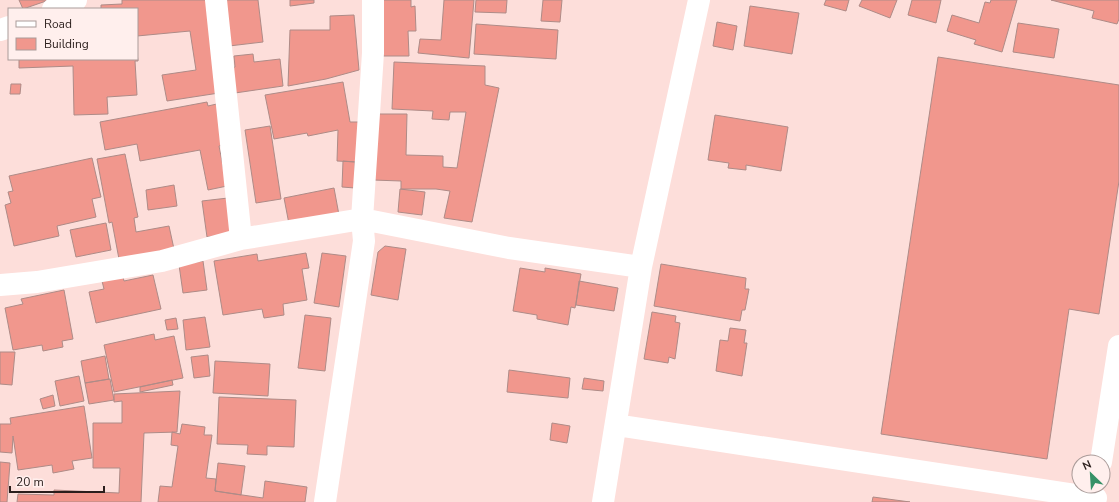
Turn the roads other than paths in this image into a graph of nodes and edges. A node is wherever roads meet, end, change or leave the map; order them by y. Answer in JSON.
{"nodes":[{"id":1,"x":76,"y":0,"type":"edge"},
{"id":2,"x":216,"y":0,"type":"edge"},
{"id":3,"x":373,"y":0,"type":"edge"},
{"id":4,"x":699,"y":0,"type":"edge"},
{"id":5,"x":56,"y":8,"type":"edge"},
{"id":6,"x":362,"y":219,"type":"junction"},
{"id":7,"x":241,"y":240,"type":"junction"},
{"id":8,"x":641,"y":267,"type":"junction"},
{"id":9,"x":0,"y":285,"type":"edge"},
{"id":10,"x":1119,"y":346,"type":"edge"},
{"id":11,"x":616,"y":425,"type":"junction"},
{"id":12,"x":1102,"y":454,"type":"edge"},
{"id":13,"x":1096,"y":495,"type":"edge"},
{"id":14,"x":325,"y":502,"type":"edge"},
{"id":15,"x":603,"y":502,"type":"edge"}],
"edges":[{"from":1,"to":5,"type":"street"},
{"from":2,"to":7,"type":"street"},
{"from":3,"to":6,"type":"street"},
{"from":4,"to":8,"type":"street"},
{"from":6,"to":7,"type":"street"},
{"from":6,"to":8,"type":"street"},
{"from":6,"to":14,"type":"street"},
{"from":7,"to":9,"type":"street"},
{"from":8,"to":11,"type":"street"},
{"from":10,"to":12,"type":"street"},
{"from":11,"to":13,"type":"street"},
{"from":11,"to":15,"type":"street"}]}
